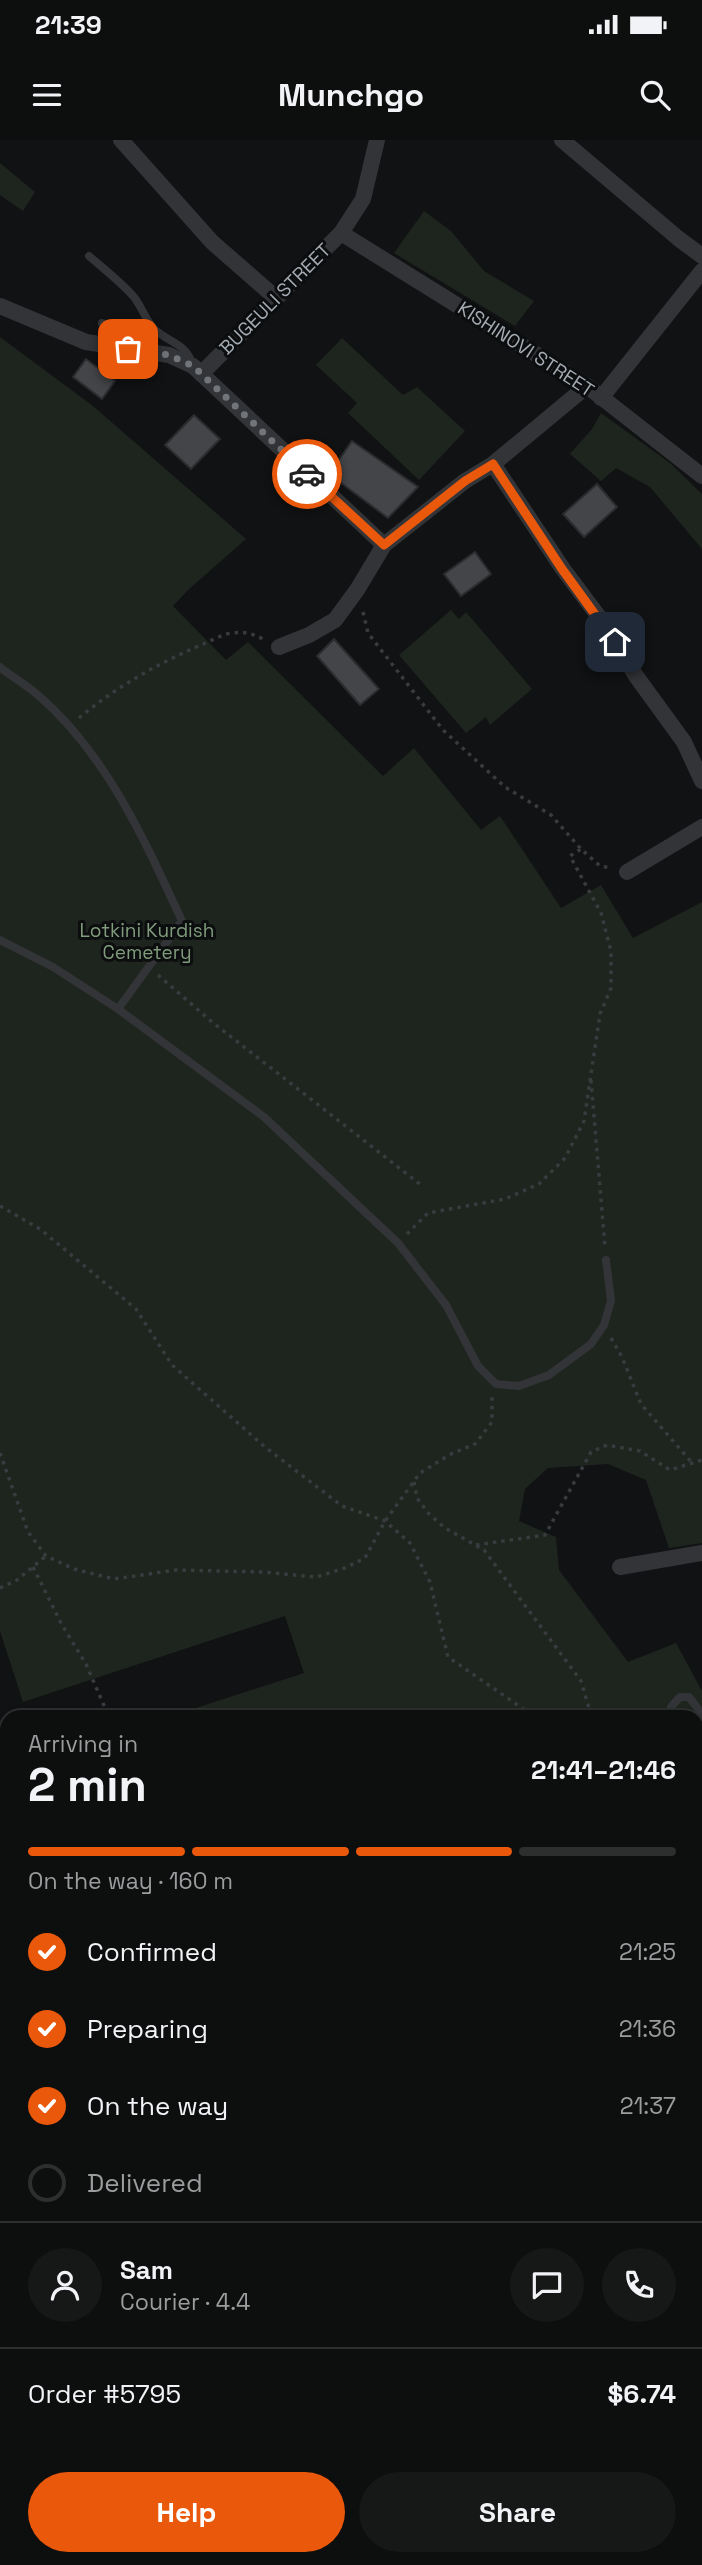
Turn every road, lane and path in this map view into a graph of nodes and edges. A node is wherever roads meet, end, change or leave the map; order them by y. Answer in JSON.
{"nodes":[{"id":1,"x":121,"y":140,"type":"edge"},
{"id":2,"x":377,"y":140,"type":"edge"},
{"id":3,"x":562,"y":140,"type":"edge"},
{"id":4,"x":341,"y":233,"type":"junction"},
{"id":5,"x":89,"y":256,"type":"dead end"},
{"id":6,"x":702,"y":256,"type":"edge"},
{"id":7,"x":702,"y":271,"type":"edge"},
{"id":8,"x":276,"y":298,"type":"junction"},
{"id":9,"x":0,"y":306,"type":"edge"},
{"id":10,"x":102,"y":323,"type":"dead end"},
{"id":11,"x":153,"y":328,"type":"junction"},
{"id":12,"x":197,"y":370,"type":"junction"},
{"id":13,"x":587,"y":386,"type":"junction"},
{"id":14,"x":601,"y":397,"type":"junction"},
{"id":15,"x":493,"y":464,"type":"junction"},
{"id":16,"x":702,"y":476,"type":"edge"},
{"id":17,"x":384,"y":545,"type":"junction"},
{"id":18,"x":357,"y":590,"type":"junction"},
{"id":19,"x":279,"y":647,"type":"joint"},
{"id":20,"x":0,"y":667,"type":"edge"},
{"id":21,"x":69,"y":726,"type":"junction"},
{"id":22,"x":702,"y":781,"type":"edge"},
{"id":23,"x":702,"y":827,"type":"edge"},
{"id":24,"x":581,"y":849,"type":"junction"},
{"id":25,"x":626,"y":872,"type":"joint"},
{"id":26,"x":0,"y":940,"type":"edge"},
{"id":27,"x":149,"y":967,"type":"junction"},
{"id":28,"x":118,"y":1009,"type":"junction"},
{"id":29,"x":590,"y":1072,"type":"junction"},
{"id":30,"x":421,"y":1185,"type":"dead end"},
{"id":31,"x":0,"y":1206,"type":"edge"},
{"id":32,"x":398,"y":1243,"type":"junction"},
{"id":33,"x":606,"y":1260,"type":"joint"},
{"id":34,"x":604,"y":1325,"type":"junction"},
{"id":35,"x":488,"y":1376,"type":"junction"},
{"id":36,"x":0,"y":1453,"type":"edge"},
{"id":37,"x":702,"y":1460,"type":"edge"},
{"id":38,"x":693,"y":1464,"type":"junction"},
{"id":39,"x":414,"y":1482,"type":"junction"},
{"id":40,"x":384,"y":1521,"type":"junction"},
{"id":41,"x":475,"y":1545,"type":"junction"},
{"id":42,"x":702,"y":1553,"type":"edge"},
{"id":43,"x":46,"y":1556,"type":"junction"},
{"id":44,"x":33,"y":1567,"type":"junction"},
{"id":45,"x":620,"y":1567,"type":"dead end"},
{"id":46,"x":0,"y":1588,"type":"edge"},
{"id":47,"x":106,"y":1710,"type":"edge"},
{"id":48,"x":525,"y":1710,"type":"edge"},
{"id":49,"x":588,"y":1710,"type":"edge"},
{"id":50,"x":671,"y":1710,"type":"edge"},
{"id":51,"x":699,"y":1710,"type":"edge"}],
"edges":[{"from":1,"to":8,"type":"street"},
{"from":2,"to":4,"type":"street","name":"BUGEULI STREET"},
{"from":3,"to":6,"type":"street"},
{"from":4,"to":8,"type":"street","name":"BUGEULI STREET"},
{"from":4,"to":13,"type":"street","name":"KISHINOVI STREET"},
{"from":5,"to":11,"type":"lane"},
{"from":7,"to":14,"type":"street"},
{"from":8,"to":12,"type":"street","name":"BUGEULI STREET"},
{"from":9,"to":12,"type":"street"},
{"from":10,"to":11,"type":"lane"},
{"from":11,"to":12,"type":"lane"},
{"from":12,"to":17,"type":"street"},
{"from":13,"to":14,"type":"street","name":"KISHINOVI STREET"},
{"from":13,"to":15,"type":"street"},
{"from":14,"to":16,"type":"street","name":"KISHINOVI STREET"},
{"from":15,"to":17,"type":"street"},
{"from":15,"to":22,"type":"street"},
{"from":17,"to":18,"type":"street"},
{"from":18,"to":19,"type":"street"},
{"from":18,"to":24,"type":"path"},
{"from":19,"to":21,"type":"path"},
{"from":20,"to":21,"type":"lane"},
{"from":21,"to":27,"type":"lane"},
{"from":23,"to":25,"type":"street"},
{"from":24,"to":25,"type":"path"},
{"from":24,"to":29,"type":"path"},
{"from":26,"to":28,"type":"lane"},
{"from":27,"to":28,"type":"lane"},
{"from":27,"to":30,"type":"path"},
{"from":28,"to":32,"type":"lane"},
{"from":29,"to":32,"type":"path"},
{"from":29,"to":33,"type":"path"},
{"from":31,"to":40,"type":"path"},
{"from":32,"to":35,"type":"lane"},
{"from":33,"to":34,"type":"lane"},
{"from":34,"to":35,"type":"lane"},
{"from":34,"to":38,"type":"path"},
{"from":35,"to":39,"type":"path"},
{"from":36,"to":43,"type":"path"},
{"from":37,"to":38,"type":"path"},
{"from":38,"to":41,"type":"path"},
{"from":39,"to":40,"type":"path"},
{"from":39,"to":41,"type":"path"},
{"from":40,"to":43,"type":"path"},
{"from":40,"to":48,"type":"path"},
{"from":41,"to":49,"type":"path"},
{"from":42,"to":45,"type":"street"},
{"from":43,"to":44,"type":"path"},
{"from":44,"to":46,"type":"path"},
{"from":44,"to":47,"type":"path"},
{"from":50,"to":51,"type":"lane"}]}
